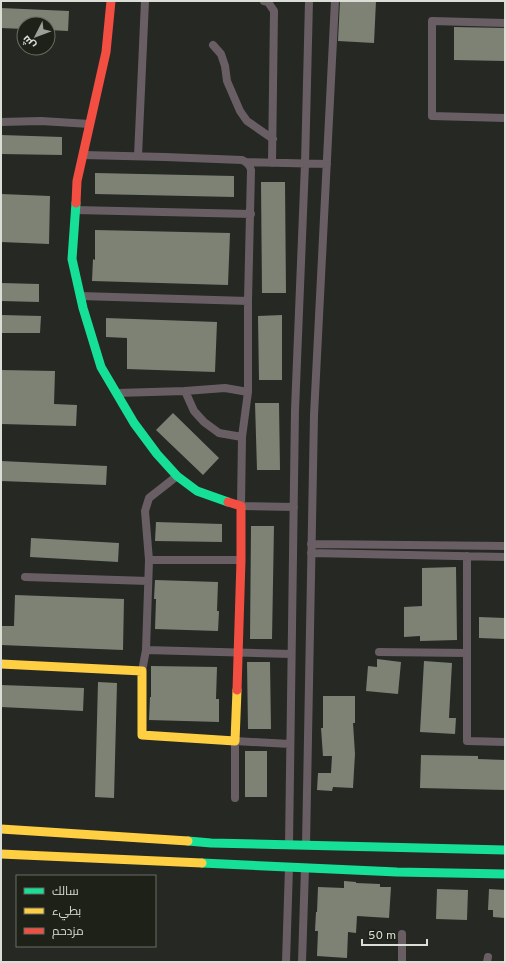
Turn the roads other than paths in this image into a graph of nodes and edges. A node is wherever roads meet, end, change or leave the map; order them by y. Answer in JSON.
{"nodes":[{"id":1,"x":111,"y":1,"type":"edge"},
{"id":2,"x":145,"y":1,"type":"edge"},
{"id":3,"x":264,"y":1,"type":"edge"},
{"id":4,"x":309,"y":1,"type":"edge"},
{"id":5,"x":335,"y":1,"type":"edge"},
{"id":6,"x":505,"y":23,"type":"edge"},
{"id":7,"x":213,"y":45,"type":"dead end"},
{"id":8,"x":505,"y":118,"type":"edge"},
{"id":9,"x":1,"y":122,"type":"edge"},
{"id":10,"x":90,"y":124,"type":"junction"},
{"id":11,"x":273,"y":139,"type":"junction"},
{"id":12,"x":83,"y":155,"type":"junction"},
{"id":13,"x":138,"y":156,"type":"junction"},
{"id":14,"x":246,"y":162,"type":"junction"},
{"id":15,"x":272,"y":163,"type":"junction"},
{"id":16,"x":305,"y":164,"type":"junction"},
{"id":17,"x":327,"y":164,"type":"junction"},
{"id":18,"x":75,"y":210,"type":"junction"},
{"id":19,"x":251,"y":214,"type":"junction"},
{"id":20,"x":80,"y":296,"type":"junction"},
{"id":21,"x":248,"y":301,"type":"junction"},
{"id":22,"x":185,"y":392,"type":"junction"},
{"id":23,"x":248,"y":392,"type":"junction"},
{"id":24,"x":117,"y":393,"type":"junction"},
{"id":25,"x":242,"y":437,"type":"junction"},
{"id":26,"x":178,"y":476,"type":"junction"},
{"id":27,"x":241,"y":506,"type":"junction"},
{"id":28,"x":294,"y":507,"type":"junction"},
{"id":29,"x":311,"y":544,"type":"junction"},
{"id":30,"x":505,"y":546,"type":"edge"},
{"id":31,"x":311,"y":553,"type":"junction"},
{"id":32,"x":467,"y":556,"type":"junction"},
{"id":33,"x":505,"y":557,"type":"edge"},
{"id":34,"x":149,"y":560,"type":"junction"},
{"id":35,"x":241,"y":560,"type":"junction"},
{"id":36,"x":25,"y":577,"type":"dead end"},
{"id":37,"x":148,"y":582,"type":"junction"},
{"id":38,"x":146,"y":650,"type":"junction"},
{"id":39,"x":238,"y":652,"type":"junction"},
{"id":40,"x":379,"y":652,"type":"dead end"},
{"id":41,"x":467,"y":653,"type":"junction"},
{"id":42,"x":292,"y":654,"type":"junction"},
{"id":43,"x":1,"y":664,"type":"edge"},
{"id":44,"x":142,"y":671,"type":"junction"},
{"id":45,"x":235,"y":741,"type":"junction"},
{"id":46,"x":505,"y":742,"type":"edge"},
{"id":47,"x":290,"y":744,"type":"junction"},
{"id":48,"x":235,"y":798,"type":"dead end"},
{"id":49,"x":1,"y":830,"type":"edge"},
{"id":50,"x":289,"y":845,"type":"junction"},
{"id":51,"x":306,"y":845,"type":"junction"},
{"id":52,"x":505,"y":850,"type":"edge"},
{"id":53,"x":1,"y":854,"type":"edge"},
{"id":54,"x":288,"y":867,"type":"junction"},
{"id":55,"x":305,"y":868,"type":"junction"},
{"id":56,"x":505,"y":874,"type":"edge"},
{"id":57,"x":402,"y":934,"type":"dead end"},
{"id":58,"x":286,"y":962,"type":"edge"},
{"id":59,"x":302,"y":962,"type":"edge"},
{"id":60,"x":402,"y":962,"type":"edge"}],
"edges":[{"from":1,"to":10,"type":"street"},
{"from":2,"to":13,"type":"street"},
{"from":3,"to":11,"type":"street"},
{"from":4,"to":16,"type":"street"},
{"from":5,"to":17,"type":"street"},
{"from":6,"to":8,"type":"street"},
{"from":7,"to":11,"type":"street"},
{"from":9,"to":10,"type":"street"},
{"from":10,"to":12,"type":"street"},
{"from":11,"to":15,"type":"street"},
{"from":12,"to":13,"type":"street"},
{"from":12,"to":18,"type":"street"},
{"from":13,"to":14,"type":"street"},
{"from":14,"to":15,"type":"street"},
{"from":14,"to":19,"type":"street"},
{"from":15,"to":16,"type":"street"},
{"from":16,"to":17,"type":"street"},
{"from":16,"to":28,"type":"street"},
{"from":17,"to":29,"type":"street"},
{"from":18,"to":19,"type":"street"},
{"from":18,"to":20,"type":"street"},
{"from":19,"to":21,"type":"street"},
{"from":20,"to":21,"type":"street"},
{"from":20,"to":24,"type":"street"},
{"from":21,"to":23,"type":"street"},
{"from":22,"to":23,"type":"street"},
{"from":22,"to":24,"type":"street"},
{"from":22,"to":25,"type":"street"},
{"from":23,"to":25,"type":"street"},
{"from":24,"to":26,"type":"street"},
{"from":25,"to":27,"type":"street"},
{"from":26,"to":27,"type":"street"},
{"from":26,"to":34,"type":"street"},
{"from":27,"to":28,"type":"street"},
{"from":27,"to":35,"type":"street"},
{"from":28,"to":42,"type":"street"},
{"from":29,"to":30,"type":"street"},
{"from":29,"to":31,"type":"street"},
{"from":31,"to":32,"type":"street"},
{"from":31,"to":51,"type":"street"},
{"from":32,"to":33,"type":"street"},
{"from":32,"to":41,"type":"street"},
{"from":34,"to":35,"type":"street"},
{"from":34,"to":37,"type":"street"},
{"from":35,"to":39,"type":"street"},
{"from":36,"to":37,"type":"street"},
{"from":37,"to":38,"type":"street"},
{"from":38,"to":39,"type":"street"},
{"from":38,"to":44,"type":"street"},
{"from":39,"to":42,"type":"street"},
{"from":39,"to":45,"type":"street"},
{"from":40,"to":41,"type":"street"},
{"from":41,"to":46,"type":"street"},
{"from":42,"to":47,"type":"street"},
{"from":43,"to":44,"type":"street"},
{"from":44,"to":45,"type":"street"},
{"from":45,"to":47,"type":"street"},
{"from":45,"to":48,"type":"street"},
{"from":47,"to":50,"type":"street"},
{"from":49,"to":50,"type":"street"},
{"from":50,"to":51,"type":"street"},
{"from":51,"to":52,"type":"street"},
{"from":53,"to":54,"type":"street"},
{"from":54,"to":55,"type":"street"},
{"from":54,"to":58,"type":"street"},
{"from":55,"to":56,"type":"street"},
{"from":55,"to":59,"type":"street"},
{"from":57,"to":60,"type":"street"}]}
